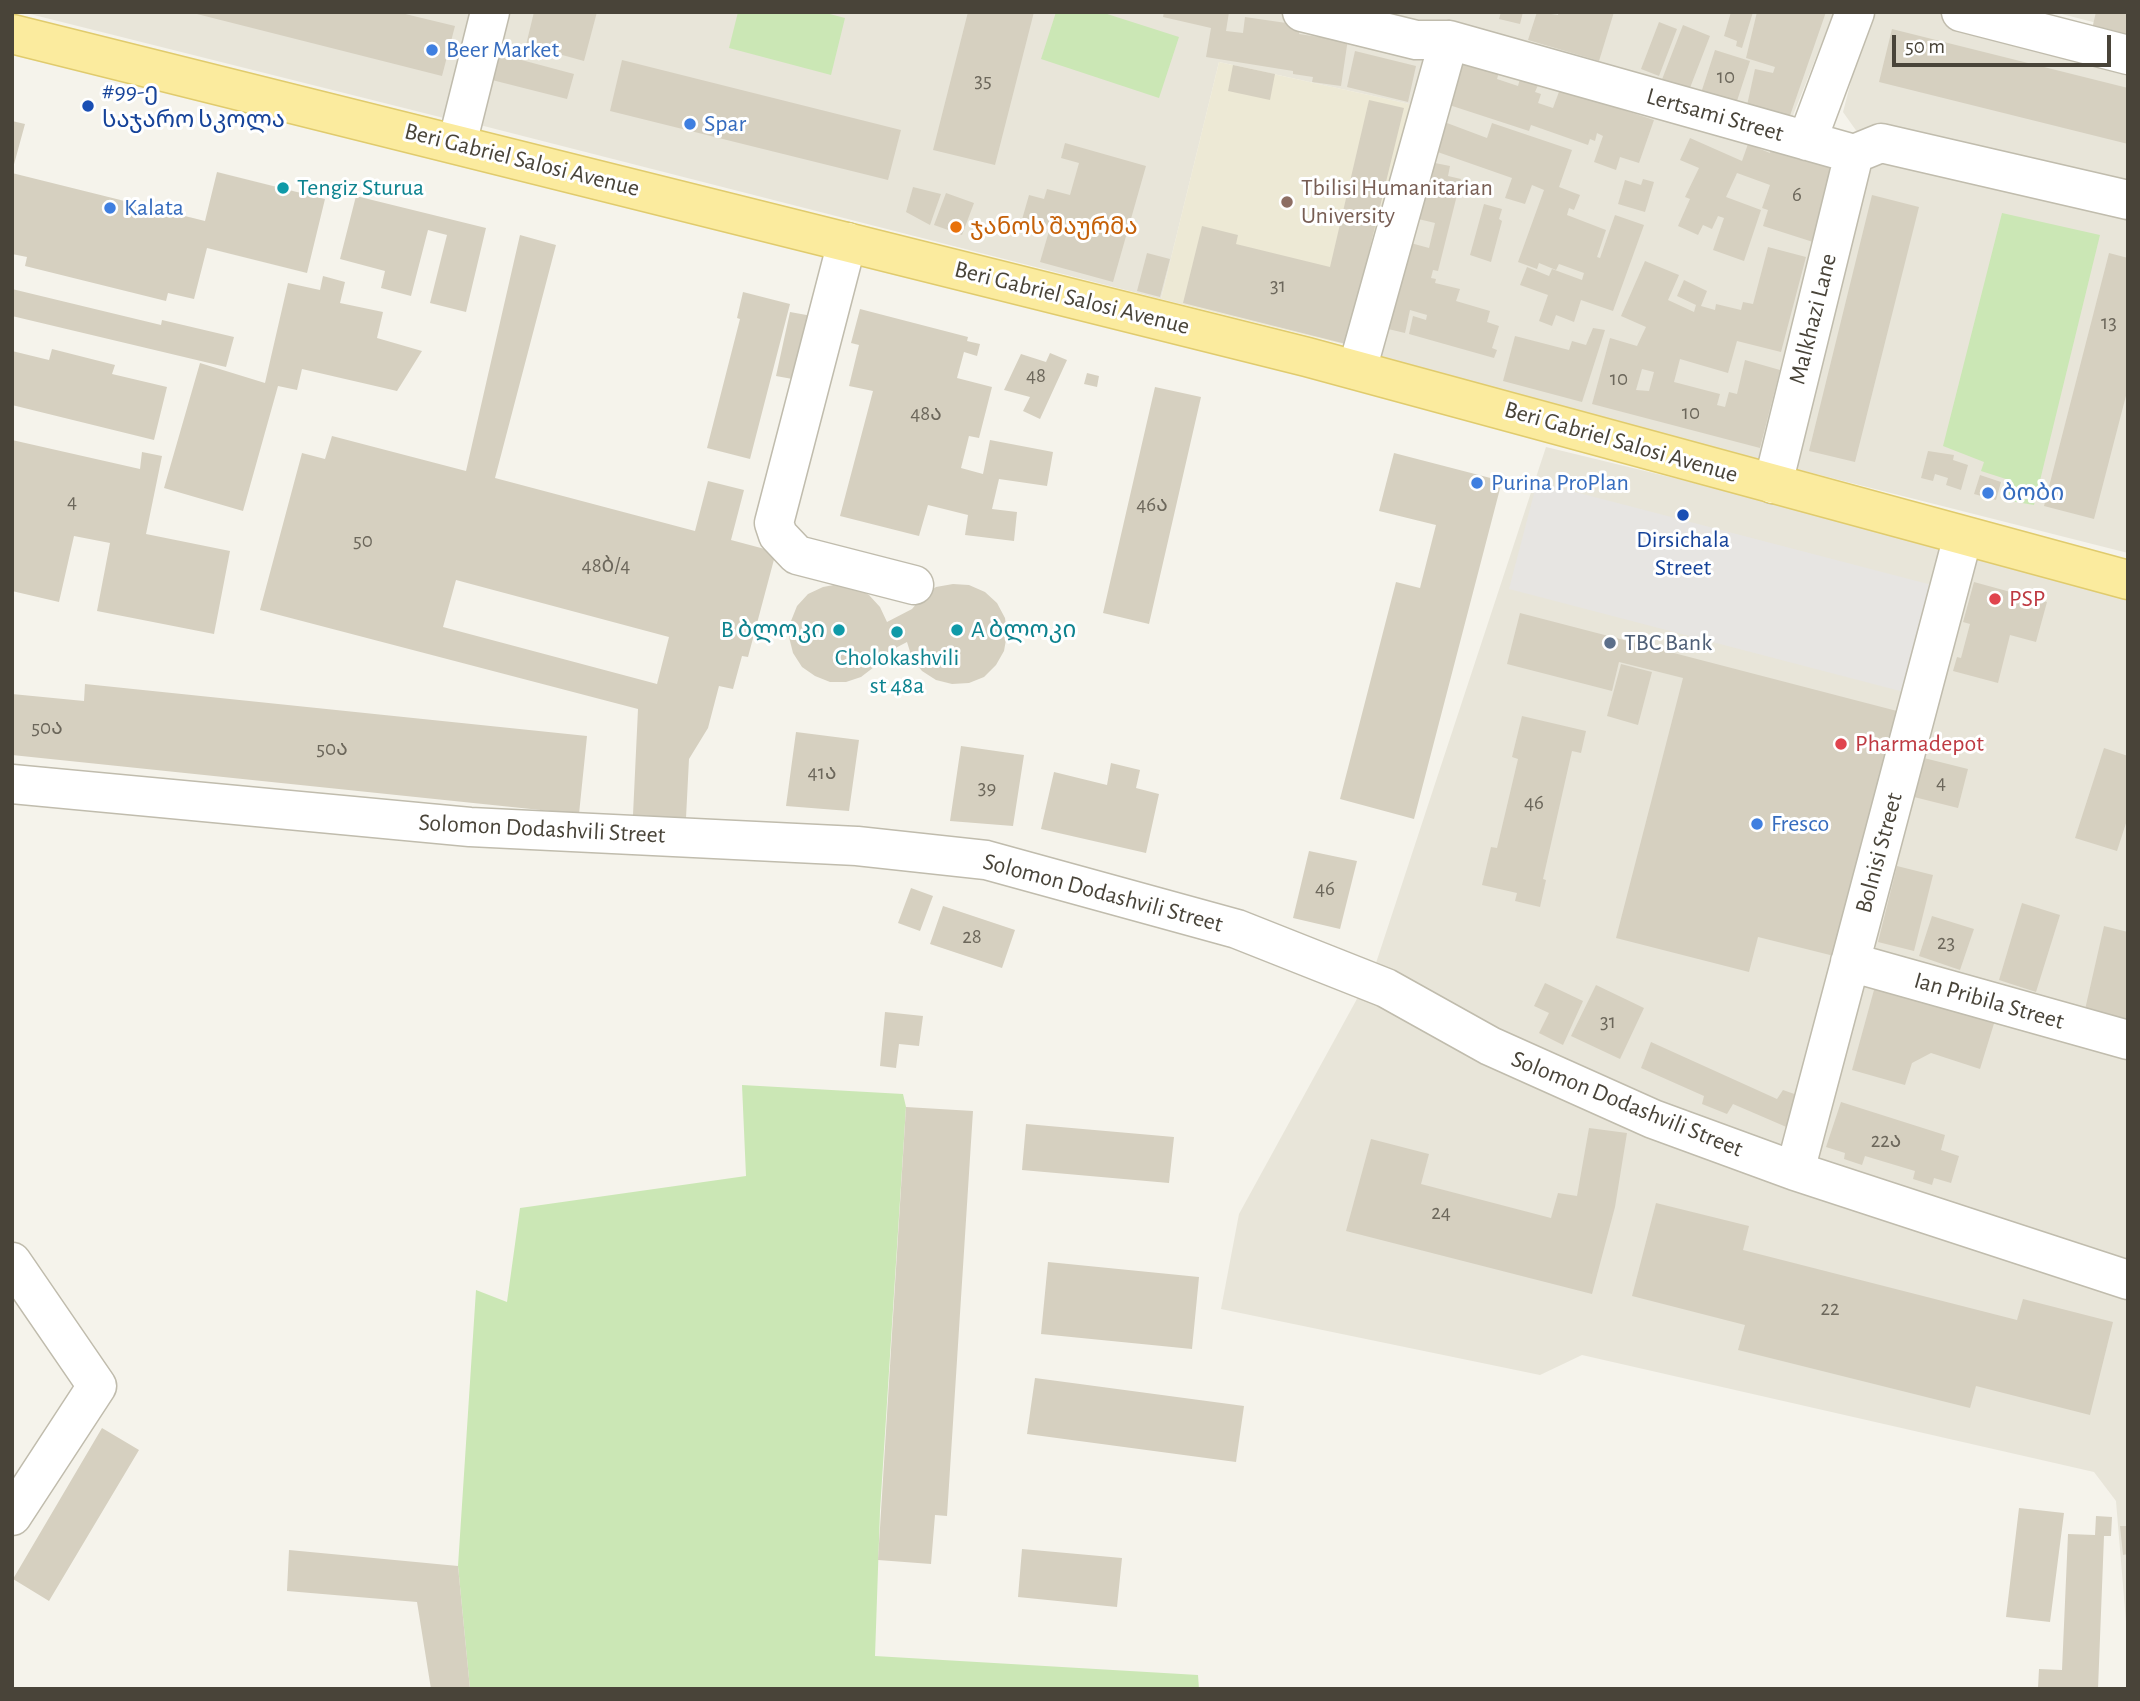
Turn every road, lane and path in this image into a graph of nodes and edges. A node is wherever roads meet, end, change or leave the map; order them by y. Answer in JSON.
{"nodes":[{"id":1,"x":490,"y":12,"type":"edge"},
{"id":2,"x":1302,"y":12,"type":"edge"},
{"id":3,"x":1855,"y":12,"type":"edge"},
{"id":4,"x":1961,"y":12,"type":"edge"},
{"id":5,"x":12,"y":34,"type":"edge"},
{"id":6,"x":1449,"y":40,"type":"junction"},
{"id":7,"x":2128,"y":54,"type":"edge"},
{"id":8,"x":1807,"y":141,"type":"junction"},
{"id":9,"x":457,"y":144,"type":"junction"},
{"id":10,"x":1854,"y":154,"type":"junction"},
{"id":11,"x":2128,"y":200,"type":"edge"},
{"id":12,"x":847,"y":242,"type":"junction"},
{"id":13,"x":1357,"y":370,"type":"junction"},
{"id":14,"x":1773,"y":484,"type":"junction"},
{"id":15,"x":1963,"y":536,"type":"junction"},
{"id":16,"x":2128,"y":580,"type":"edge"},
{"id":17,"x":914,"y":585,"type":"dead end"},
{"id":18,"x":12,"y":784,"type":"edge"},
{"id":19,"x":1850,"y":962,"type":"junction"},
{"id":20,"x":2128,"y":1040,"type":"edge"},
{"id":21,"x":1795,"y":1171,"type":"junction"},
{"id":22,"x":12,"y":1262,"type":"edge"},
{"id":23,"x":2128,"y":1280,"type":"edge"},
{"id":24,"x":12,"y":1516,"type":"edge"}],
"edges":[{"from":1,"to":9,"type":"street"},
{"from":2,"to":6,"type":"street","name":"Lertsami Street"},
{"from":3,"to":8,"type":"street"},
{"from":4,"to":7,"type":"street"},
{"from":5,"to":9,"type":"main road","name":"Beri Gabriel Salosi Avenue"},
{"from":6,"to":8,"type":"street","name":"Lertsami Street"},
{"from":6,"to":13,"type":"street"},
{"from":8,"to":10,"type":"street","name":"Lertsami Street"},
{"from":9,"to":12,"type":"main road","name":"Beri Gabriel Salosi Avenue"},
{"from":10,"to":11,"type":"street"},
{"from":10,"to":14,"type":"street","name":"Malkhazi Lane"},
{"from":12,"to":13,"type":"main road","name":"Beri Gabriel Salosi Avenue"},
{"from":12,"to":17,"type":"street"},
{"from":13,"to":14,"type":"main road","name":"Beri Gabriel Salosi Avenue"},
{"from":14,"to":15,"type":"main road","name":"Beri Gabriel Salosi Avenue"},
{"from":15,"to":16,"type":"main road","name":"Beri Gabriel Salosi Avenue"},
{"from":15,"to":19,"type":"street","name":"Bolnisi Street"},
{"from":18,"to":21,"type":"street","name":"Solomon Dodashvili Street"},
{"from":19,"to":20,"type":"street","name":"Ian Pribila Street"},
{"from":19,"to":21,"type":"street","name":"Bolnisi Street"},
{"from":21,"to":23,"type":"street","name":"Solomon Dodashvili Street"},
{"from":22,"to":24,"type":"street"}]}
